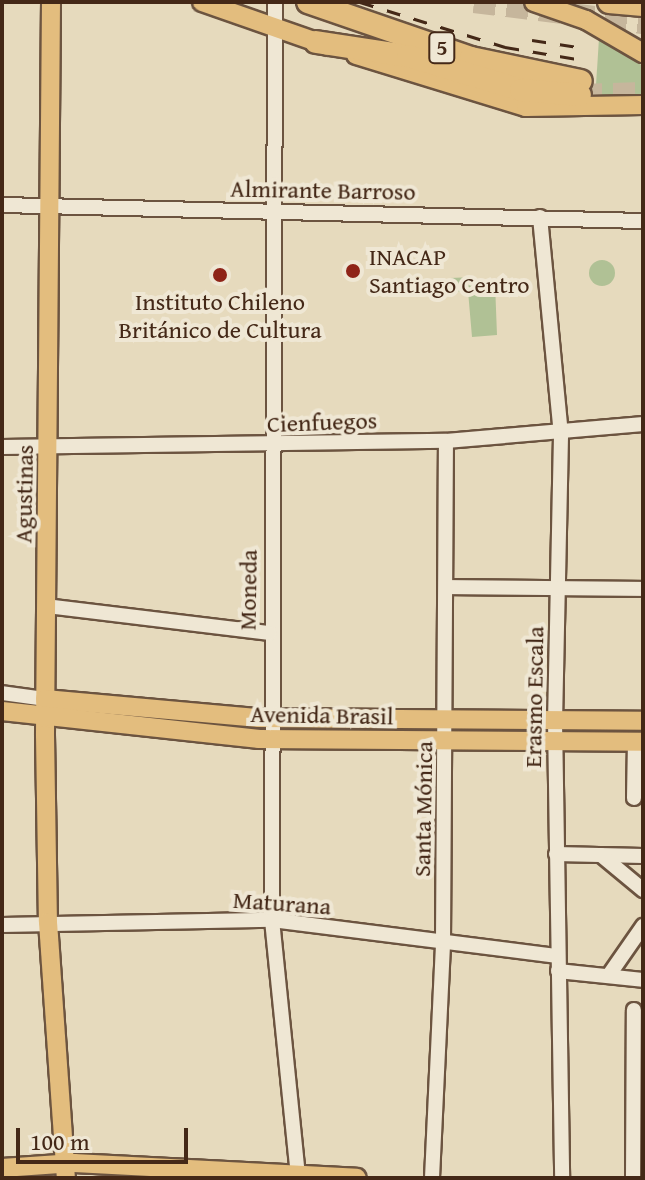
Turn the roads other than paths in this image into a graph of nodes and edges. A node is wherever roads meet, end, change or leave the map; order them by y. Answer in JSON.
{"nodes":[{"id":1,"x":202,"y":2,"type":"edge"},
{"id":2,"x":308,"y":2,"type":"edge"},
{"id":3,"x":534,"y":2,"type":"edge"},
{"id":4,"x":609,"y":2,"type":"edge"},
{"id":5,"x":52,"y":3,"type":"edge"},
{"id":6,"x":643,"y":5,"type":"edge"},
{"id":7,"x":275,"y":15,"type":"edge"},
{"id":8,"x":316,"y":42,"type":"junction"},
{"id":9,"x":643,"y":53,"type":"edge"},
{"id":10,"x":643,"y":105,"type":"edge"},
{"id":11,"x":2,"y":205,"type":"edge"},
{"id":12,"x":52,"y":206,"type":"junction"},
{"id":13,"x":272,"y":211,"type":"junction"},
{"id":14,"x":540,"y":217,"type":"junction"},
{"id":15,"x":643,"y":221,"type":"edge"},
{"id":16,"x":643,"y":424,"type":"edge"},
{"id":17,"x":561,"y":431,"type":"junction"},
{"id":18,"x":446,"y":441,"type":"junction"},
{"id":19,"x":272,"y":446,"type":"junction"},
{"id":20,"x":2,"y":447,"type":"edge"},
{"id":21,"x":48,"y":447,"type":"junction"},
{"id":22,"x":448,"y":587,"type":"junction"},
{"id":23,"x":558,"y":588,"type":"junction"},
{"id":24,"x":643,"y":589,"type":"edge"},
{"id":25,"x":46,"y":606,"type":"junction"},
{"id":26,"x":269,"y":633,"type":"junction"},
{"id":27,"x":2,"y":693,"type":"edge"},
{"id":28,"x":45,"y":709,"type":"junction"},
{"id":29,"x":2,"y":711,"type":"edge"},
{"id":30,"x":270,"y":718,"type":"junction"},
{"id":31,"x":447,"y":720,"type":"junction"},
{"id":32,"x":555,"y":721,"type":"junction"},
{"id":33,"x":643,"y":721,"type":"edge"},
{"id":34,"x":270,"y":739,"type":"junction"},
{"id":35,"x":447,"y":742,"type":"junction"},
{"id":36,"x":555,"y":742,"type":"junction"},
{"id":37,"x":639,"y":742,"type":"edge"},
{"id":38,"x":634,"y":798,"type":"dead end"},
{"id":39,"x":556,"y":854,"type":"junction"},
{"id":40,"x":601,"y":855,"type":"junction"},
{"id":41,"x":643,"y":856,"type":"edge"},
{"id":42,"x":643,"y":890,"type":"edge"},
{"id":43,"x":272,"y":920,"type":"junction"},
{"id":44,"x":48,"y":922,"type":"junction"},
{"id":45,"x":2,"y":925,"type":"edge"},
{"id":46,"x":643,"y":926,"type":"edge"},
{"id":47,"x":443,"y":941,"type":"junction"},
{"id":48,"x":558,"y":963,"type":"junction"},
{"id":49,"x":609,"y":975,"type":"junction"},
{"id":50,"x":643,"y":980,"type":"edge"},
{"id":51,"x":634,"y":1010,"type":"dead end"},
{"id":52,"x":2,"y":1168,"type":"edge"},
{"id":53,"x":66,"y":1171,"type":"edge"},
{"id":54,"x":298,"y":1176,"type":"edge"},
{"id":55,"x":357,"y":1178,"type":"edge"},
{"id":56,"x":432,"y":1178,"type":"edge"},
{"id":57,"x":562,"y":1178,"type":"edge"},
{"id":58,"x":633,"y":1178,"type":"edge"}],
"edges":[{"from":1,"to":7,"type":"main road"},
{"from":2,"to":8,"type":"highway","number":"5"},
{"from":3,"to":9,"type":"main road"},
{"from":4,"to":6,"type":"highway"},
{"from":5,"to":12,"type":"main road","name":"Agustinas"},
{"from":7,"to":8,"type":"main road"},
{"from":7,"to":13,"type":"street","name":"Moneda"},
{"from":8,"to":10,"type":"main road"},
{"from":11,"to":12,"type":"street","name":"Almirante Barroso"},
{"from":12,"to":13,"type":"street","name":"Almirante Barroso"},
{"from":12,"to":21,"type":"main road","name":"Agustinas"},
{"from":13,"to":14,"type":"street","name":"Almirante Barroso"},
{"from":13,"to":19,"type":"street","name":"Moneda"},
{"from":14,"to":15,"type":"street","name":"Almirante Barroso"},
{"from":14,"to":17,"type":"street","name":"Erasmo Escala"},
{"from":16,"to":17,"type":"street","name":"Cienfuegos"},
{"from":17,"to":18,"type":"street","name":"Cienfuegos"},
{"from":17,"to":23,"type":"street","name":"Erasmo Escala"},
{"from":18,"to":19,"type":"street","name":"Cienfuegos"},
{"from":18,"to":22,"type":"street","name":"Santa Mónica"},
{"from":19,"to":21,"type":"street","name":"Cienfuegos"},
{"from":19,"to":26,"type":"street","name":"Moneda"},
{"from":20,"to":21,"type":"street","name":"Cienfuegos"},
{"from":21,"to":25,"type":"main road","name":"Agustinas"},
{"from":22,"to":23,"type":"street"},
{"from":22,"to":31,"type":"street","name":"Santa Mónica"},
{"from":23,"to":24,"type":"street"},
{"from":23,"to":32,"type":"street","name":"Erasmo Escala"},
{"from":25,"to":26,"type":"street"},
{"from":25,"to":28,"type":"main road","name":"Agustinas"},
{"from":26,"to":30,"type":"street","name":"Moneda"},
{"from":27,"to":28,"type":"street","name":"Avenida Brasil"},
{"from":28,"to":29,"type":"main road","name":"Avenida Brasil"},
{"from":28,"to":30,"type":"main road","name":"Avenida Brasil"},
{"from":28,"to":34,"type":"main road","name":"Avenida Brasil"},
{"from":28,"to":44,"type":"main road","name":"Agustinas"},
{"from":30,"to":31,"type":"main road","name":"Avenida Brasil"},
{"from":30,"to":34,"type":"street","name":"Moneda"},
{"from":31,"to":32,"type":"main road","name":"Avenida Brasil"},
{"from":31,"to":35,"type":"street","name":"Santa Mónica"},
{"from":32,"to":33,"type":"main road","name":"Avenida Brasil"},
{"from":32,"to":36,"type":"street","name":"Erasmo Escala"},
{"from":34,"to":35,"type":"main road","name":"Avenida Brasil"},
{"from":34,"to":43,"type":"street","name":"Moneda"},
{"from":35,"to":36,"type":"main road","name":"Avenida Brasil"},
{"from":35,"to":47,"type":"street","name":"Santa Mónica"},
{"from":36,"to":37,"type":"main road","name":"Avenida Brasil"},
{"from":36,"to":39,"type":"street","name":"Erasmo Escala"},
{"from":37,"to":38,"type":"street"},
{"from":39,"to":40,"type":"street"},
{"from":39,"to":48,"type":"street","name":"Erasmo Escala"},
{"from":40,"to":41,"type":"street"},
{"from":40,"to":42,"type":"street"},
{"from":43,"to":44,"type":"street","name":"Maturana"},
{"from":43,"to":47,"type":"street","name":"Maturana"},
{"from":43,"to":54,"type":"street","name":"Moneda"},
{"from":44,"to":45,"type":"street","name":"Maturana"},
{"from":44,"to":53,"type":"main road","name":"Agustinas"},
{"from":46,"to":49,"type":"street"},
{"from":47,"to":48,"type":"street","name":"Maturana"},
{"from":47,"to":56,"type":"street","name":"Santa Mónica"},
{"from":48,"to":49,"type":"street","name":"Maturana"},
{"from":48,"to":57,"type":"street","name":"Erasmo Escala"},
{"from":49,"to":50,"type":"street","name":"Maturana"},
{"from":51,"to":58,"type":"street"},
{"from":52,"to":53,"type":"main road"},
{"from":53,"to":54,"type":"main road"},
{"from":54,"to":55,"type":"main road"}]}
